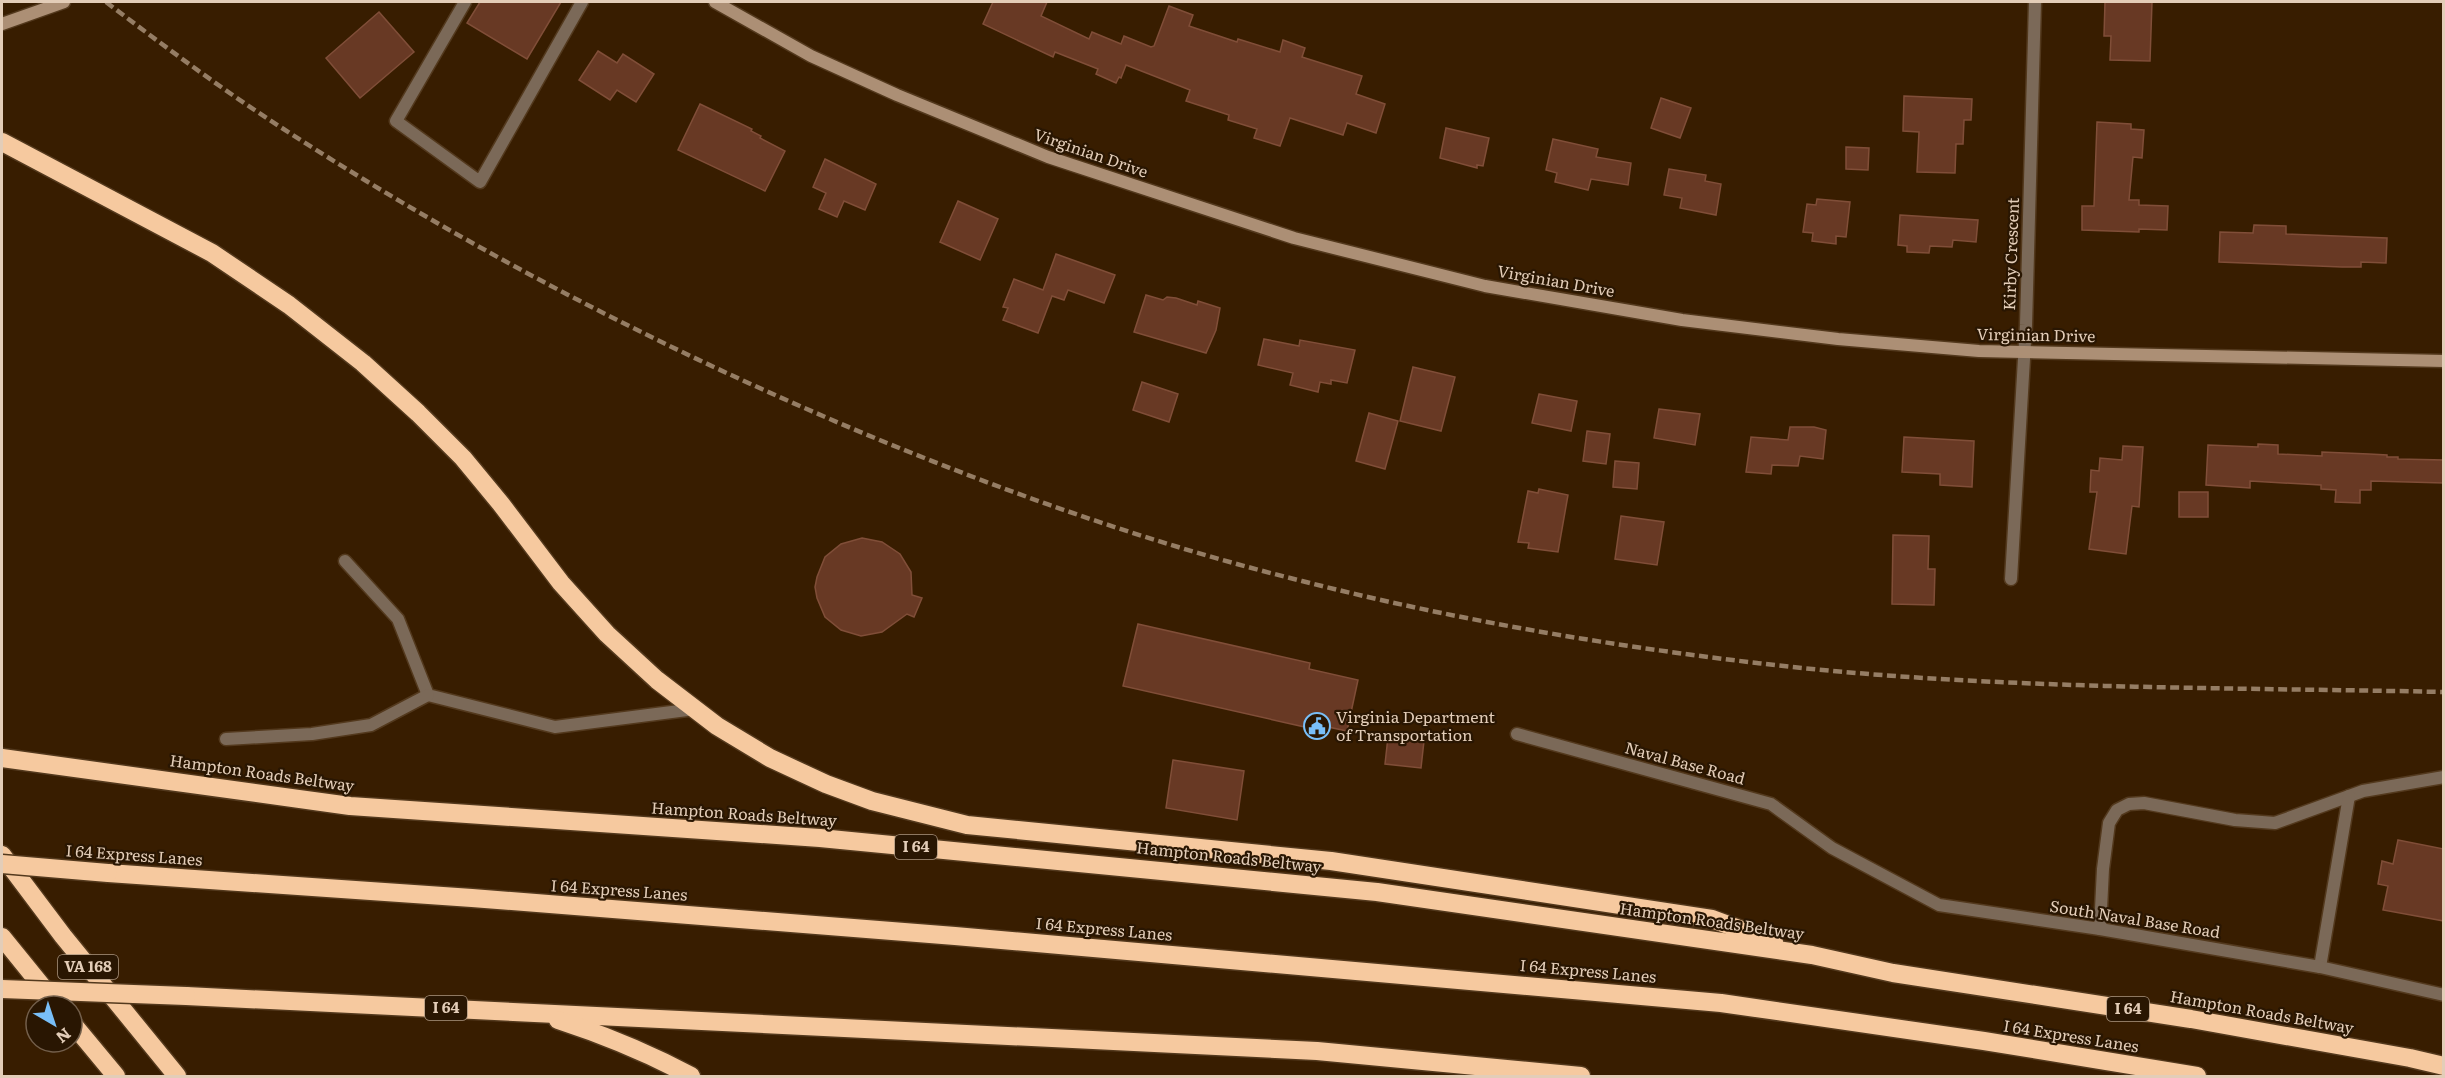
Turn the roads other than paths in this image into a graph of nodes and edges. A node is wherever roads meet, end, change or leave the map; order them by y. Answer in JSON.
{"nodes":[{"id":1,"x":64,"y":2,"type":"edge"},
{"id":2,"x":465,"y":2,"type":"edge"},
{"id":3,"x":582,"y":2,"type":"edge"},
{"id":4,"x":715,"y":2,"type":"edge"},
{"id":5,"x":2035,"y":2,"type":"edge"},
{"id":6,"x":2,"y":24,"type":"edge"},
{"id":7,"x":2,"y":142,"type":"edge"},
{"id":8,"x":2024,"y":352,"type":"junction"},
{"id":9,"x":2444,"y":361,"type":"edge"},
{"id":10,"x":345,"y":561,"type":"dead end"},
{"id":11,"x":2011,"y":579,"type":"dead end"},
{"id":12,"x":428,"y":695,"type":"junction"},
{"id":13,"x":695,"y":709,"type":"junction"},
{"id":14,"x":1517,"y":734,"type":"dead end"},
{"id":15,"x":226,"y":739,"type":"dead end"},
{"id":16,"x":9,"y":759,"type":"edge"},
{"id":17,"x":2444,"y":777,"type":"edge"},
{"id":18,"x":2349,"y":796,"type":"junction"},
{"id":19,"x":1832,"y":848,"type":"joint"},
{"id":20,"x":2,"y":855,"type":"edge"},
{"id":21,"x":2,"y":864,"type":"edge"},
{"id":22,"x":2100,"y":929,"type":"junction"},
{"id":23,"x":2,"y":937,"type":"edge"},
{"id":24,"x":1812,"y":956,"type":"junction"},
{"id":25,"x":2320,"y":967,"type":"junction"},
{"id":26,"x":2,"y":988,"type":"edge"},
{"id":27,"x":48,"y":994,"type":"edge"},
{"id":28,"x":2444,"y":994,"type":"edge"},
{"id":29,"x":533,"y":1012,"type":"junction"},
{"id":30,"x":84,"y":1038,"type":"edge"},
{"id":31,"x":2444,"y":1066,"type":"edge"},
{"id":32,"x":116,"y":1077,"type":"edge"},
{"id":33,"x":177,"y":1077,"type":"edge"},
{"id":34,"x":691,"y":1077,"type":"edge"},
{"id":35,"x":1581,"y":1077,"type":"edge"},
{"id":36,"x":2197,"y":1077,"type":"edge"}],
"edges":[{"from":1,"to":6,"type":"street"},
{"from":2,"to":3,"type":"street"},
{"from":4,"to":8,"type":"street","name":"Virginian Drive"},
{"from":5,"to":8,"type":"street","name":"Kirby Crescent"},
{"from":7,"to":13,"type":"highway"},
{"from":8,"to":9,"type":"street","name":"Virginian Drive"},
{"from":8,"to":11,"type":"street","name":"Kirby Crescent"},
{"from":10,"to":12,"type":"street"},
{"from":12,"to":13,"type":"street"},
{"from":12,"to":15,"type":"street"},
{"from":13,"to":24,"type":"highway"},
{"from":14,"to":19,"type":"street","name":"Naval Base Road"},
{"from":16,"to":24,"type":"highway","name":"Hampton Roads Beltway","number":"I 64"},
{"from":17,"to":18,"type":"street"},
{"from":18,"to":22,"type":"street"},
{"from":18,"to":25,"type":"street"},
{"from":19,"to":22,"type":"street","name":"South Naval Base Road"},
{"from":20,"to":33,"type":"highway","number":"VA 168"},
{"from":21,"to":36,"type":"highway","name":"I 64 Express Lanes","bridge":true},
{"from":22,"to":25,"type":"street","name":"South Naval Base Road"},
{"from":23,"to":27,"type":"highway","number":"VA 168"},
{"from":24,"to":31,"type":"highway","name":"Hampton Roads Beltway","number":"I 64"},
{"from":25,"to":28,"type":"street","name":"South Naval Base Road"},
{"from":26,"to":29,"type":"highway","number":"I 64","bridge":true},
{"from":29,"to":34,"type":"highway"},
{"from":29,"to":35,"type":"highway","number":"I 64"},
{"from":30,"to":32,"type":"highway"}]}
